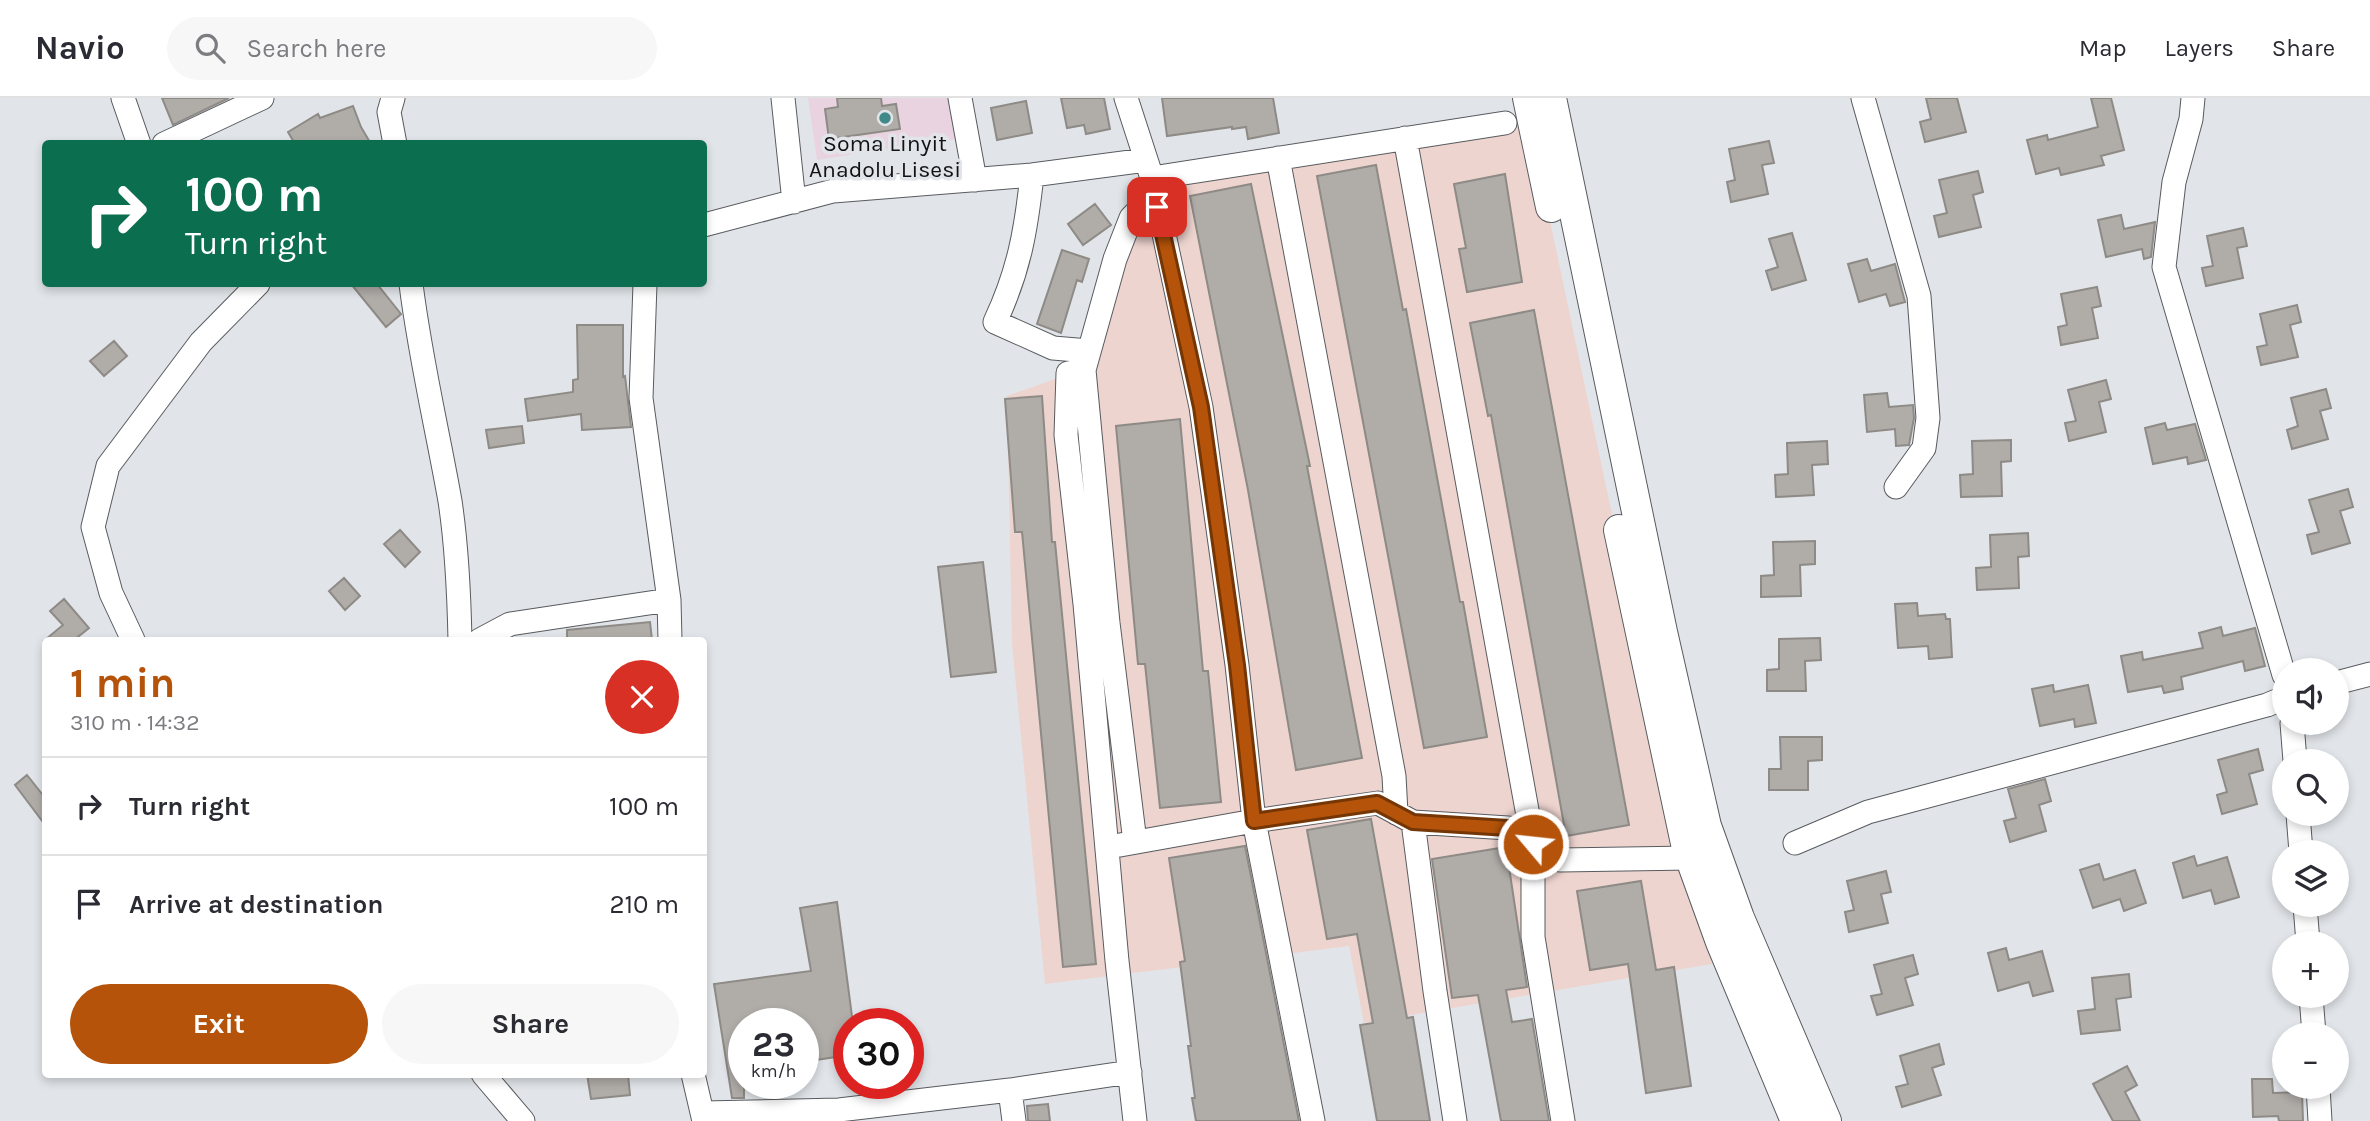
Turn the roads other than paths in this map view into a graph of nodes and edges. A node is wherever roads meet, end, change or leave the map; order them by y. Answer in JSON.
{"nodes":[{"id":1,"x":123,"y":98,"type":"edge"},
{"id":2,"x":262,"y":98,"type":"edge"},
{"id":3,"x":393,"y":98,"type":"edge"},
{"id":4,"x":783,"y":98,"type":"edge"},
{"id":5,"x":960,"y":98,"type":"edge"},
{"id":6,"x":1126,"y":98,"type":"edge"},
{"id":7,"x":1528,"y":98,"type":"edge"},
{"id":8,"x":1551,"y":98,"type":"edge"},
{"id":9,"x":1863,"y":98,"type":"edge"},
{"id":10,"x":2193,"y":98,"type":"edge"},
{"id":11,"x":1505,"y":123,"type":"dead end"},
{"id":12,"x":1405,"y":138,"type":"junction"},
{"id":13,"x":138,"y":140,"type":"edge"},
{"id":14,"x":173,"y":140,"type":"edge"},
{"id":15,"x":394,"y":140,"type":"edge"},
{"id":16,"x":1278,"y":158,"type":"junction"},
{"id":17,"x":1032,"y":175,"type":"junction"},
{"id":18,"x":1151,"y":177,"type":"junction"},
{"id":19,"x":975,"y":180,"type":"junction"},
{"id":20,"x":794,"y":201,"type":"junction"},
{"id":21,"x":707,"y":225,"type":"edge"},
{"id":22,"x":255,"y":287,"type":"edge"},
{"id":23,"x":411,"y":287,"type":"edge"},
{"id":24,"x":645,"y":287,"type":"edge"},
{"id":25,"x":1087,"y":360,"type":"junction"},
{"id":26,"x":1896,"y":487,"type":"dead end"},
{"id":27,"x":669,"y":600,"type":"junction"},
{"id":28,"x":131,"y":637,"type":"edge"},
{"id":29,"x":460,"y":637,"type":"edge"},
{"id":30,"x":486,"y":637,"type":"edge"},
{"id":31,"x":670,"y":637,"type":"edge"},
{"id":32,"x":2279,"y":658,"type":"edge"},
{"id":33,"x":2370,"y":674,"type":"edge"},
{"id":34,"x":2349,"y":680,"type":"edge"},
{"id":35,"x":2272,"y":703,"type":"edge"},
{"id":36,"x":1404,"y":817,"type":"junction"},
{"id":37,"x":1254,"y":821,"type":"junction"},
{"id":38,"x":1135,"y":842,"type":"junction"},
{"id":39,"x":1796,"y":842,"type":"dead end"},
{"id":40,"x":1533,"y":844,"type":"junction"},
{"id":41,"x":1107,"y":848,"type":"junction"},
{"id":42,"x":1691,"y":858,"type":"junction"},
{"id":43,"x":1130,"y":1072,"type":"junction"},
{"id":44,"x":486,"y":1078,"type":"edge"},
{"id":45,"x":505,"y":1078,"type":"edge"},
{"id":46,"x":694,"y":1078,"type":"edge"},
{"id":47,"x":1010,"y":1090,"type":"junction"},
{"id":48,"x":2319,"y":1099,"type":"edge"},
{"id":49,"x":703,"y":1117,"type":"edge"},
{"id":50,"x":524,"y":1121,"type":"edge"},
{"id":51,"x":1014,"y":1121,"type":"edge"},
{"id":52,"x":1135,"y":1121,"type":"edge"},
{"id":53,"x":1313,"y":1121,"type":"edge"},
{"id":54,"x":1455,"y":1121,"type":"edge"},
{"id":55,"x":1563,"y":1121,"type":"edge"},
{"id":56,"x":1796,"y":1121,"type":"edge"},
{"id":57,"x":1826,"y":1121,"type":"edge"},
{"id":58,"x":2320,"y":1121,"type":"edge"}],
"edges":[{"from":1,"to":13,"type":"street"},
{"from":2,"to":14,"type":"street"},
{"from":3,"to":15,"type":"street"},
{"from":4,"to":20,"type":"street"},
{"from":5,"to":19,"type":"street"},
{"from":6,"to":18,"type":"street"},
{"from":7,"to":42,"type":"main road"},
{"from":8,"to":57,"type":"main road"},
{"from":9,"to":26,"type":"street"},
{"from":10,"to":32,"type":"street"},
{"from":11,"to":12,"type":"street"},
{"from":12,"to":16,"type":"street"},
{"from":12,"to":40,"type":"street"},
{"from":16,"to":18,"type":"street"},
{"from":16,"to":36,"type":"street"},
{"from":17,"to":18,"type":"street"},
{"from":17,"to":19,"type":"street"},
{"from":17,"to":25,"type":"street"},
{"from":18,"to":25,"type":"street"},
{"from":18,"to":37,"type":"street"},
{"from":19,"to":20,"type":"street"},
{"from":20,"to":21,"type":"street"},
{"from":22,"to":28,"type":"street"},
{"from":23,"to":29,"type":"street"},
{"from":24,"to":27,"type":"street"},
{"from":25,"to":38,"type":"street"},
{"from":25,"to":41,"type":"street"},
{"from":27,"to":30,"type":"street"},
{"from":27,"to":31,"type":"street"},
{"from":33,"to":34,"type":"street"},
{"from":35,"to":39,"type":"street"},
{"from":36,"to":37,"type":"street"},
{"from":36,"to":40,"type":"street"},
{"from":36,"to":54,"type":"street"},
{"from":37,"to":38,"type":"street"},
{"from":37,"to":53,"type":"street"},
{"from":38,"to":41,"type":"street"},
{"from":40,"to":42,"type":"street"},
{"from":40,"to":55,"type":"street"},
{"from":41,"to":43,"type":"street"},
{"from":42,"to":56,"type":"main road"},
{"from":43,"to":47,"type":"street"},
{"from":43,"to":52,"type":"street"},
{"from":44,"to":50,"type":"street"},
{"from":45,"to":50,"type":"street"},
{"from":46,"to":49,"type":"street"},
{"from":47,"to":49,"type":"street"},
{"from":47,"to":51,"type":"street"},
{"from":48,"to":58,"type":"street"}]}
